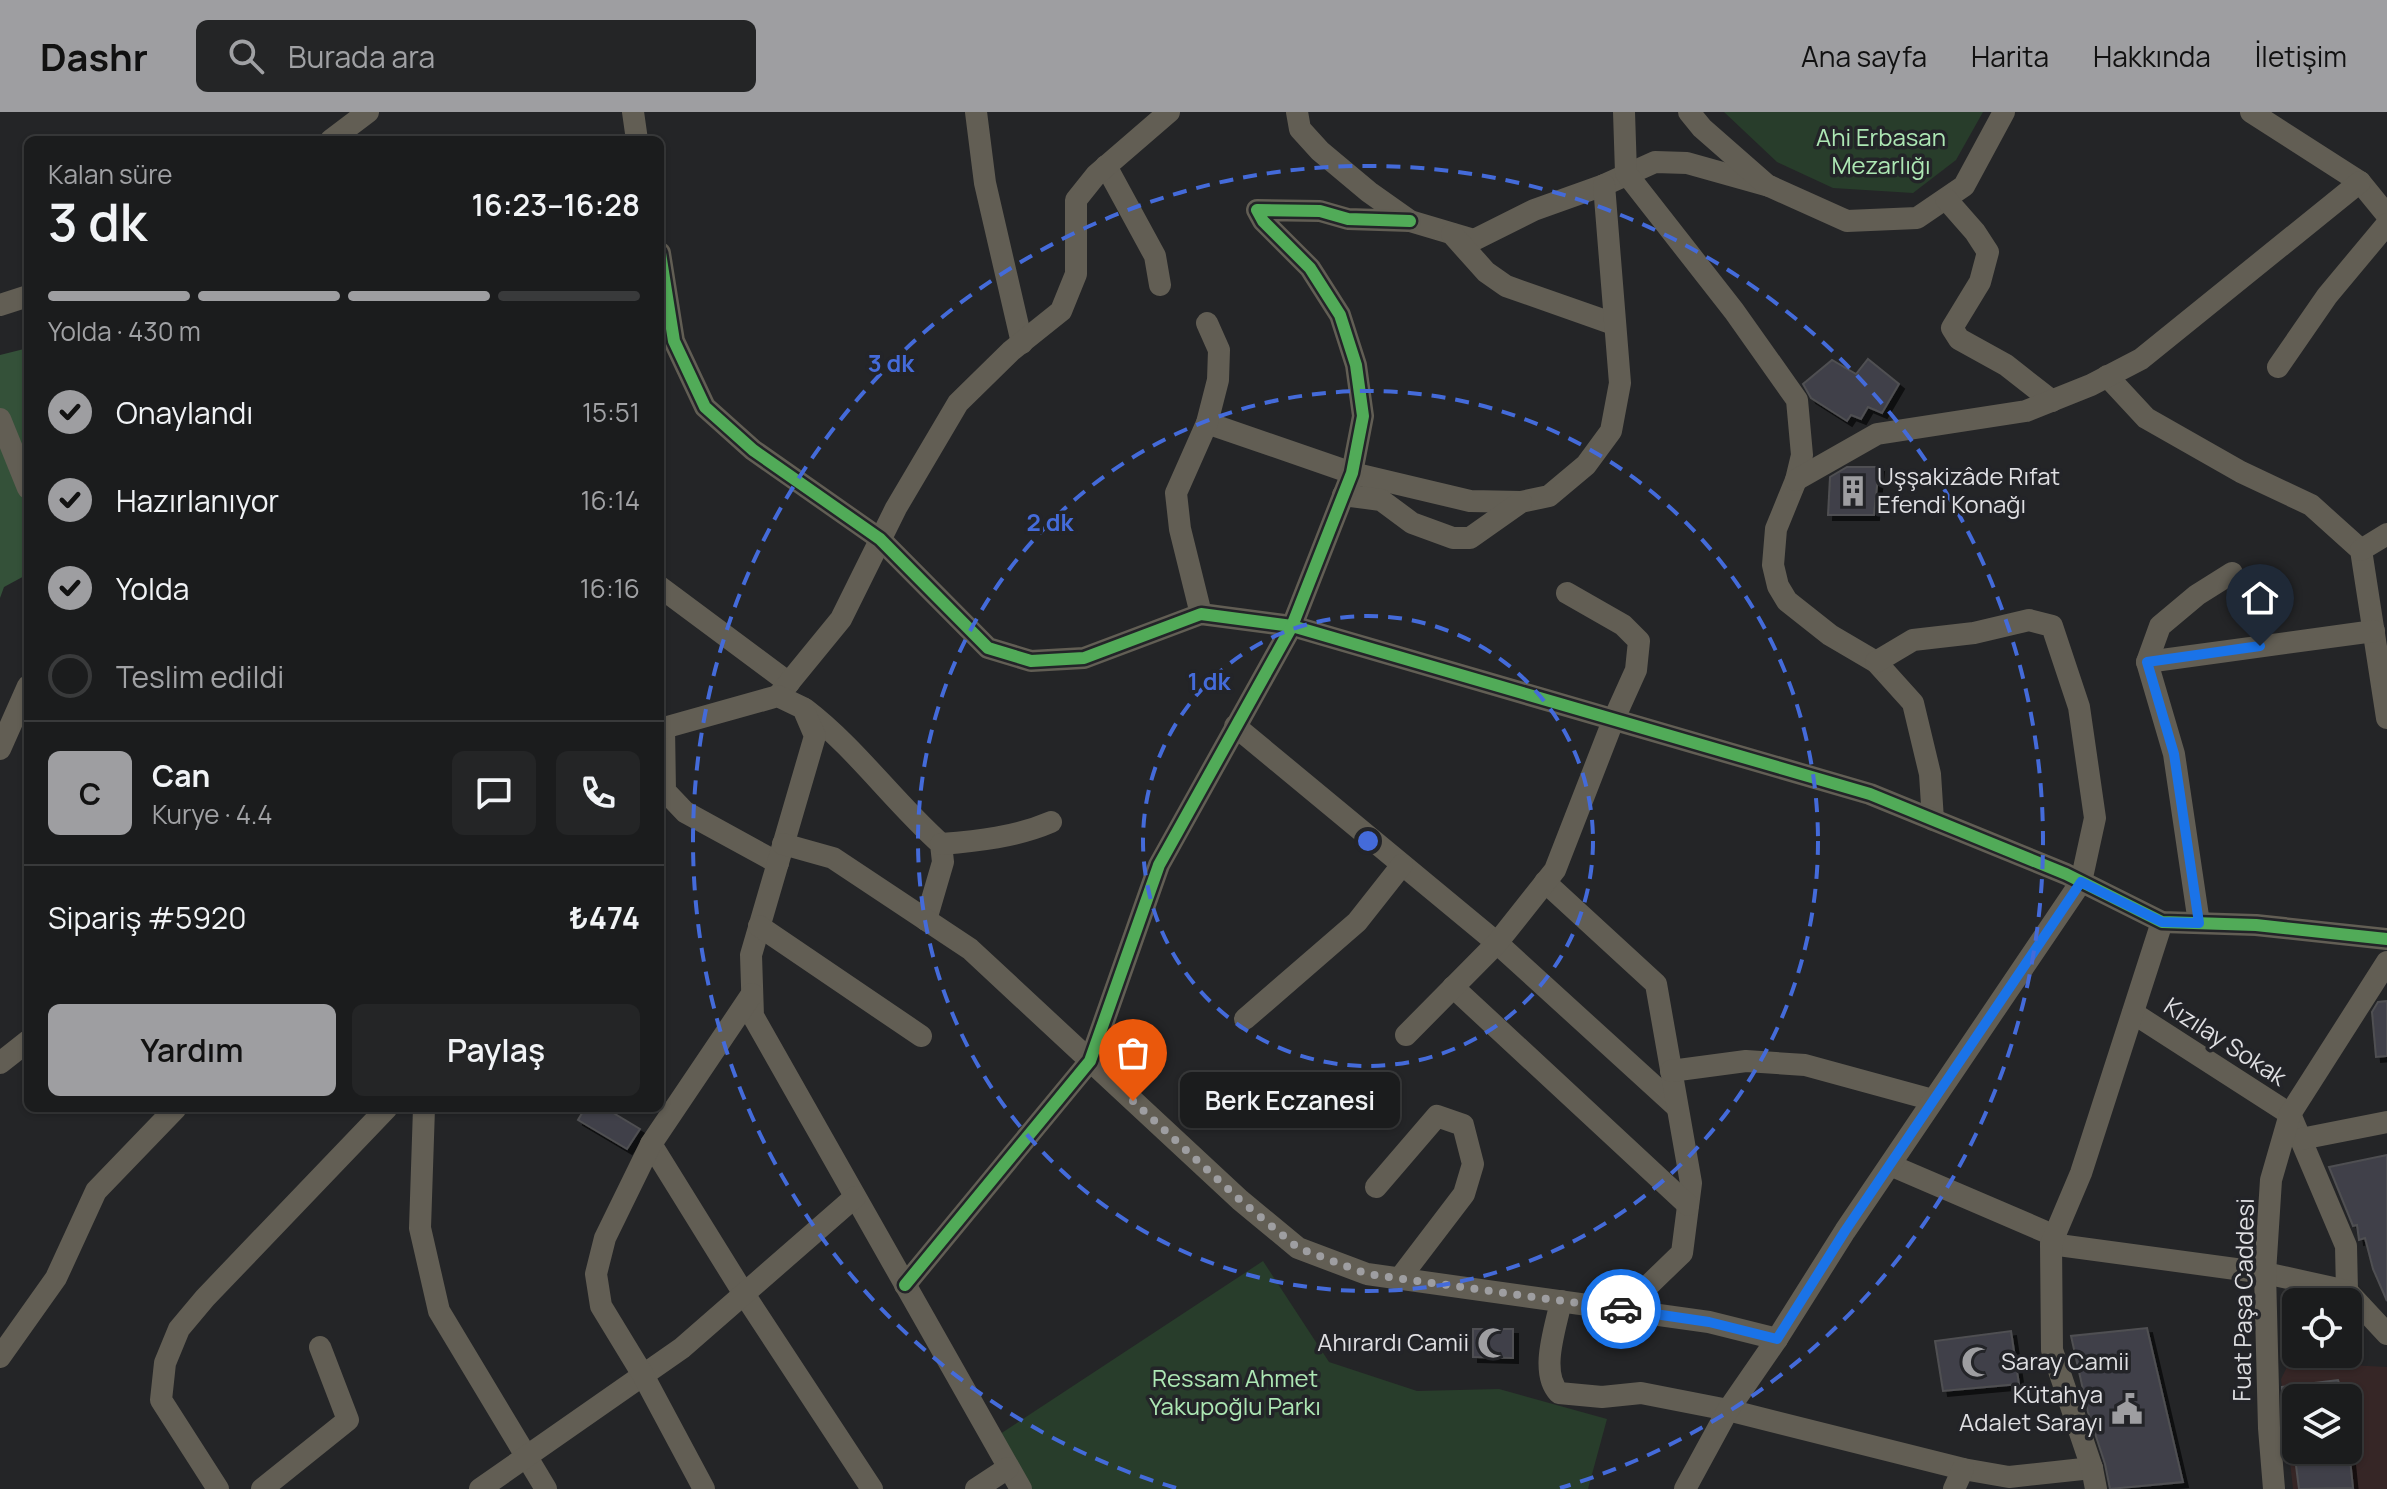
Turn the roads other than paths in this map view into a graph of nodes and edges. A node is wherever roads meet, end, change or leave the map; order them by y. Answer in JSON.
{"nodes":[{"id":1,"x":368,"y":112,"type":"edge"},
{"id":2,"x":633,"y":112,"type":"edge"},
{"id":3,"x":976,"y":112,"type":"edge"},
{"id":4,"x":1169,"y":112,"type":"edge"},
{"id":5,"x":1297,"y":112,"type":"edge"},
{"id":6,"x":1624,"y":112,"type":"edge"},
{"id":7,"x":1689,"y":112,"type":"edge"},
{"id":8,"x":2004,"y":112,"type":"edge"},
{"id":9,"x":2251,"y":112,"type":"edge"},
{"id":10,"x":336,"y":136,"type":"edge"},
{"id":11,"x":636,"y":136,"type":"edge"},
{"id":12,"x":1106,"y":166,"type":"junction"},
{"id":13,"x":1626,"y":173,"type":"junction"},
{"id":14,"x":2360,"y":182,"type":"junction"},
{"id":15,"x":1604,"y":185,"type":"junction"},
{"id":16,"x":1769,"y":186,"type":"junction"},
{"id":17,"x":1946,"y":199,"type":"junction"},
{"id":18,"x":2387,"y":215,"type":"edge"},
{"id":19,"x":1410,"y":221,"type":"junction"},
{"id":20,"x":2387,"y":224,"type":"edge"},
{"id":21,"x":1451,"y":234,"type":"junction"},
{"id":22,"x":1160,"y":285,"type":"dead end"},
{"id":23,"x":664,"y":288,"type":"edge"},
{"id":24,"x":24,"y":297,"type":"edge"},
{"id":25,"x":0,"y":305,"type":"edge"},
{"id":26,"x":1207,"y":323,"type":"dead end"},
{"id":27,"x":1614,"y":324,"type":"junction"},
{"id":28,"x":1022,"y":343,"type":"junction"},
{"id":29,"x":2278,"y":367,"type":"dead end"},
{"id":30,"x":2107,"y":376,"type":"junction"},
{"id":31,"x":2052,"y":401,"type":"junction"},
{"id":32,"x":0,"y":419,"type":"edge"},
{"id":33,"x":1207,"y":423,"type":"junction"},
{"id":34,"x":1352,"y":473,"type":"junction"},
{"id":35,"x":24,"y":478,"type":"edge"},
{"id":36,"x":1796,"y":480,"type":"junction"},
{"id":37,"x":1343,"y":495,"type":"junction"},
{"id":38,"x":1521,"y":502,"type":"junction"},
{"id":39,"x":2387,"y":534,"type":"edge"},
{"id":40,"x":880,"y":539,"type":"junction"},
{"id":41,"x":2361,"y":550,"type":"junction"},
{"id":42,"x":2232,"y":573,"type":"dead end"},
{"id":43,"x":664,"y":590,"type":"edge"},
{"id":44,"x":1567,"y":593,"type":"dead end"},
{"id":45,"x":1201,"y":614,"type":"junction"},
{"id":46,"x":1292,"y":626,"type":"junction"},
{"id":47,"x":2374,"y":631,"type":"junction"},
{"id":48,"x":1876,"y":662,"type":"junction"},
{"id":49,"x":2147,"y":662,"type":"junction"},
{"id":50,"x":784,"y":689,"type":"junction"},
{"id":51,"x":24,"y":695,"type":"edge"},
{"id":52,"x":803,"y":708,"type":"junction"},
{"id":53,"x":2387,"y":718,"type":"edge"},
{"id":54,"x":1613,"y":721,"type":"junction"},
{"id":55,"x":1235,"y":726,"type":"junction"},
{"id":56,"x":664,"y":727,"type":"edge"},
{"id":57,"x":0,"y":749,"type":"edge"},
{"id":58,"x":664,"y":770,"type":"edge"},
{"id":59,"x":1933,"y":820,"type":"junction"},
{"id":60,"x":1051,"y":822,"type":"dead end"},
{"id":61,"x":941,"y":844,"type":"junction"},
{"id":62,"x":780,"y":853,"type":"junction"},
{"id":63,"x":1402,"y":865,"type":"junction"},
{"id":64,"x":1545,"y":882,"type":"junction"},
{"id":65,"x":2081,"y":882,"type":"junction"},
{"id":66,"x":926,"y":920,"type":"junction"},
{"id":67,"x":2162,"y":922,"type":"junction"},
{"id":68,"x":2199,"y":923,"type":"junction"},
{"id":69,"x":759,"y":926,"type":"junction"},
{"id":70,"x":2387,"y":939,"type":"edge"},
{"id":71,"x":1497,"y":943,"type":"junction"},
{"id":72,"x":2386,"y":964,"type":"edge"},
{"id":73,"x":1453,"y":987,"type":"junction"},
{"id":74,"x":752,"y":994,"type":"junction"},
{"id":75,"x":2133,"y":1013,"type":"junction"},
{"id":76,"x":1245,"y":1019,"type":"dead end"},
{"id":77,"x":1406,"y":1035,"type":"dead end"},
{"id":78,"x":921,"y":1036,"type":"dead end"},
{"id":79,"x":24,"y":1044,"type":"edge"},
{"id":80,"x":1090,"y":1061,"type":"junction"},
{"id":81,"x":0,"y":1063,"type":"edge"},
{"id":82,"x":1671,"y":1071,"type":"junction"},
{"id":83,"x":1933,"y":1100,"type":"junction"},
{"id":84,"x":1677,"y":1107,"type":"junction"},
{"id":85,"x":172,"y":1112,"type":"edge"},
{"id":86,"x":383,"y":1112,"type":"edge"},
{"id":87,"x":424,"y":1112,"type":"edge"},
{"id":88,"x":2290,"y":1114,"type":"junction"},
{"id":89,"x":2387,"y":1122,"type":"edge"},
{"id":90,"x":2301,"y":1139,"type":"junction"},
{"id":91,"x":651,"y":1144,"type":"junction"},
{"id":92,"x":1890,"y":1165,"type":"junction"},
{"id":93,"x":1376,"y":1187,"type":"dead end"},
{"id":94,"x":855,"y":1197,"type":"junction"},
{"id":95,"x":1688,"y":1205,"type":"junction"},
{"id":96,"x":2052,"y":1240,"type":"junction"},
{"id":97,"x":2265,"y":1273,"type":"junction"},
{"id":98,"x":1400,"y":1278,"type":"junction"},
{"id":99,"x":905,"y":1285,"type":"junction"},
{"id":100,"x":2333,"y":1288,"type":"edge"},
{"id":101,"x":2347,"y":1288,"type":"edge"},
{"id":102,"x":744,"y":1294,"type":"junction"},
{"id":103,"x":1561,"y":1301,"type":"junction"},
{"id":104,"x":2362,"y":1307,"type":"edge"},
{"id":105,"x":1623,"y":1310,"type":"junction"},
{"id":106,"x":2387,"y":1334,"type":"edge"},
{"id":107,"x":1777,"y":1339,"type":"junction"},
{"id":108,"x":320,"y":1347,"type":"dead end"},
{"id":109,"x":0,"y":1357,"type":"edge"},
{"id":110,"x":643,"y":1375,"type":"junction"},
{"id":111,"x":1728,"y":1410,"type":"junction"},
{"id":112,"x":526,"y":1457,"type":"junction"},
{"id":113,"x":1008,"y":1468,"type":"junction"},
{"id":114,"x":1958,"y":1479,"type":"edge"},
{"id":115,"x":2094,"y":1479,"type":"edge"},
{"id":116,"x":218,"y":1489,"type":"edge"},
{"id":117,"x":262,"y":1489,"type":"edge"},
{"id":118,"x":480,"y":1489,"type":"edge"},
{"id":119,"x":546,"y":1489,"type":"edge"},
{"id":120,"x":704,"y":1489,"type":"edge"},
{"id":121,"x":872,"y":1489,"type":"edge"},
{"id":122,"x":976,"y":1489,"type":"edge"},
{"id":123,"x":1021,"y":1489,"type":"edge"},
{"id":124,"x":1685,"y":1489,"type":"edge"},
{"id":125,"x":2274,"y":1489,"type":"edge"}],
"edges":[{"from":1,"to":10,"type":"street"},
{"from":2,"to":11,"type":"street"},
{"from":3,"to":28,"type":"street"},
{"from":4,"to":12,"type":"street"},
{"from":5,"to":19,"type":"street"},
{"from":6,"to":13,"type":"street"},
{"from":7,"to":16,"type":"street"},
{"from":8,"to":17,"type":"street"},
{"from":9,"to":14,"type":"street"},
{"from":12,"to":22,"type":"street"},
{"from":12,"to":28,"type":"street"},
{"from":13,"to":15,"type":"street"},
{"from":13,"to":16,"type":"street"},
{"from":13,"to":36,"type":"street"},
{"from":14,"to":18,"type":"street"},
{"from":14,"to":30,"type":"street"},
{"from":15,"to":21,"type":"street"},
{"from":15,"to":27,"type":"street"},
{"from":16,"to":17,"type":"street"},
{"from":17,"to":31,"type":"street"},
{"from":19,"to":21,"type":"street"},
{"from":19,"to":34,"type":"street"},
{"from":20,"to":29,"type":"street"},
{"from":21,"to":27,"type":"street"},
{"from":23,"to":40,"type":"street"},
{"from":24,"to":25,"type":"street"},
{"from":26,"to":33,"type":"street"},
{"from":27,"to":38,"type":"street"},
{"from":28,"to":40,"type":"street"},
{"from":30,"to":31,"type":"street"},
{"from":30,"to":41,"type":"street"},
{"from":31,"to":36,"type":"street"},
{"from":32,"to":35,"type":"street"},
{"from":33,"to":34,"type":"street"},
{"from":33,"to":45,"type":"street"},
{"from":34,"to":37,"type":"street"},
{"from":34,"to":38,"type":"street"},
{"from":36,"to":48,"type":"street"},
{"from":37,"to":38,"type":"street"},
{"from":37,"to":46,"type":"street"},
{"from":39,"to":41,"type":"street"},
{"from":40,"to":45,"type":"street"},
{"from":40,"to":50,"type":"street"},
{"from":41,"to":47,"type":"street"},
{"from":42,"to":49,"type":"street"},
{"from":43,"to":50,"type":"street"},
{"from":44,"to":54,"type":"street"},
{"from":45,"to":46,"type":"street"},
{"from":46,"to":54,"type":"street"},
{"from":46,"to":55,"type":"street"},
{"from":47,"to":49,"type":"street"},
{"from":47,"to":53,"type":"street"},
{"from":48,"to":59,"type":"street"},
{"from":48,"to":65,"type":"street"},
{"from":49,"to":68,"type":"street"},
{"from":50,"to":52,"type":"street"},
{"from":50,"to":56,"type":"street"},
{"from":51,"to":57,"type":"street"},
{"from":52,"to":61,"type":"street"},
{"from":52,"to":62,"type":"street"},
{"from":54,"to":59,"type":"street"},
{"from":54,"to":64,"type":"street"},
{"from":55,"to":63,"type":"street"},
{"from":55,"to":80,"type":"street"},
{"from":58,"to":62,"type":"street"},
{"from":59,"to":65,"type":"street"},
{"from":60,"to":61,"type":"street"},
{"from":61,"to":66,"type":"street"},
{"from":62,"to":66,"type":"street"},
{"from":62,"to":69,"type":"street"},
{"from":63,"to":71,"type":"street"},
{"from":63,"to":76,"type":"street"},
{"from":64,"to":71,"type":"street"},
{"from":64,"to":82,"type":"street"},
{"from":65,"to":67,"type":"street"},
{"from":65,"to":83,"type":"street"},
{"from":66,"to":80,"type":"street"},
{"from":67,"to":68,"type":"street"},
{"from":67,"to":75,"type":"street"},
{"from":68,"to":70,"type":"street"},
{"from":69,"to":74,"type":"street"},
{"from":69,"to":78,"type":"street"},
{"from":71,"to":73,"type":"street"},
{"from":71,"to":84,"type":"street"},
{"from":72,"to":88,"type":"street","name":"Fuat Paşa Caddesi"},
{"from":73,"to":77,"type":"street"},
{"from":73,"to":95,"type":"street"},
{"from":74,"to":91,"type":"street"},
{"from":74,"to":94,"type":"street"},
{"from":75,"to":88,"type":"street","name":"Kızılay Sokak"},
{"from":75,"to":96,"type":"street"},
{"from":79,"to":81,"type":"street"},
{"from":80,"to":98,"type":"street"},
{"from":80,"to":99,"type":"street"},
{"from":82,"to":83,"type":"street"},
{"from":82,"to":84,"type":"street"},
{"from":83,"to":92,"type":"street"},
{"from":84,"to":95,"type":"street"},
{"from":85,"to":109,"type":"street"},
{"from":86,"to":116,"type":"street"},
{"from":87,"to":112,"type":"street"},
{"from":88,"to":90,"type":"street"},
{"from":88,"to":97,"type":"street","name":"Fuat Paşa Caddesi"},
{"from":89,"to":90,"type":"street"},
{"from":90,"to":101,"type":"street"},
{"from":91,"to":102,"type":"street"},
{"from":91,"to":110,"type":"street"},
{"from":92,"to":96,"type":"street"},
{"from":92,"to":107,"type":"street"},
{"from":93,"to":98,"type":"street"},
{"from":94,"to":99,"type":"street"},
{"from":94,"to":102,"type":"street"},
{"from":95,"to":105,"type":"street"},
{"from":96,"to":97,"type":"street"},
{"from":96,"to":115,"type":"street"},
{"from":97,"to":100,"type":"street"},
{"from":97,"to":125,"type":"street","name":"Fuat Paşa Caddesi"},
{"from":98,"to":103,"type":"street"},
{"from":99,"to":113,"type":"street"},
{"from":102,"to":110,"type":"street"},
{"from":102,"to":121,"type":"street"},
{"from":103,"to":105,"type":"street"},
{"from":103,"to":111,"type":"street"},
{"from":104,"to":106,"type":"street"},
{"from":105,"to":107,"type":"street"},
{"from":107,"to":111,"type":"street"},
{"from":108,"to":117,"type":"street"},
{"from":110,"to":112,"type":"street"},
{"from":110,"to":120,"type":"street"},
{"from":111,"to":114,"type":"street"},
{"from":111,"to":124,"type":"street"},
{"from":112,"to":118,"type":"street"},
{"from":112,"to":119,"type":"street"},
{"from":113,"to":122,"type":"street"},
{"from":113,"to":123,"type":"street"},
{"from":114,"to":115,"type":"street"}]}
